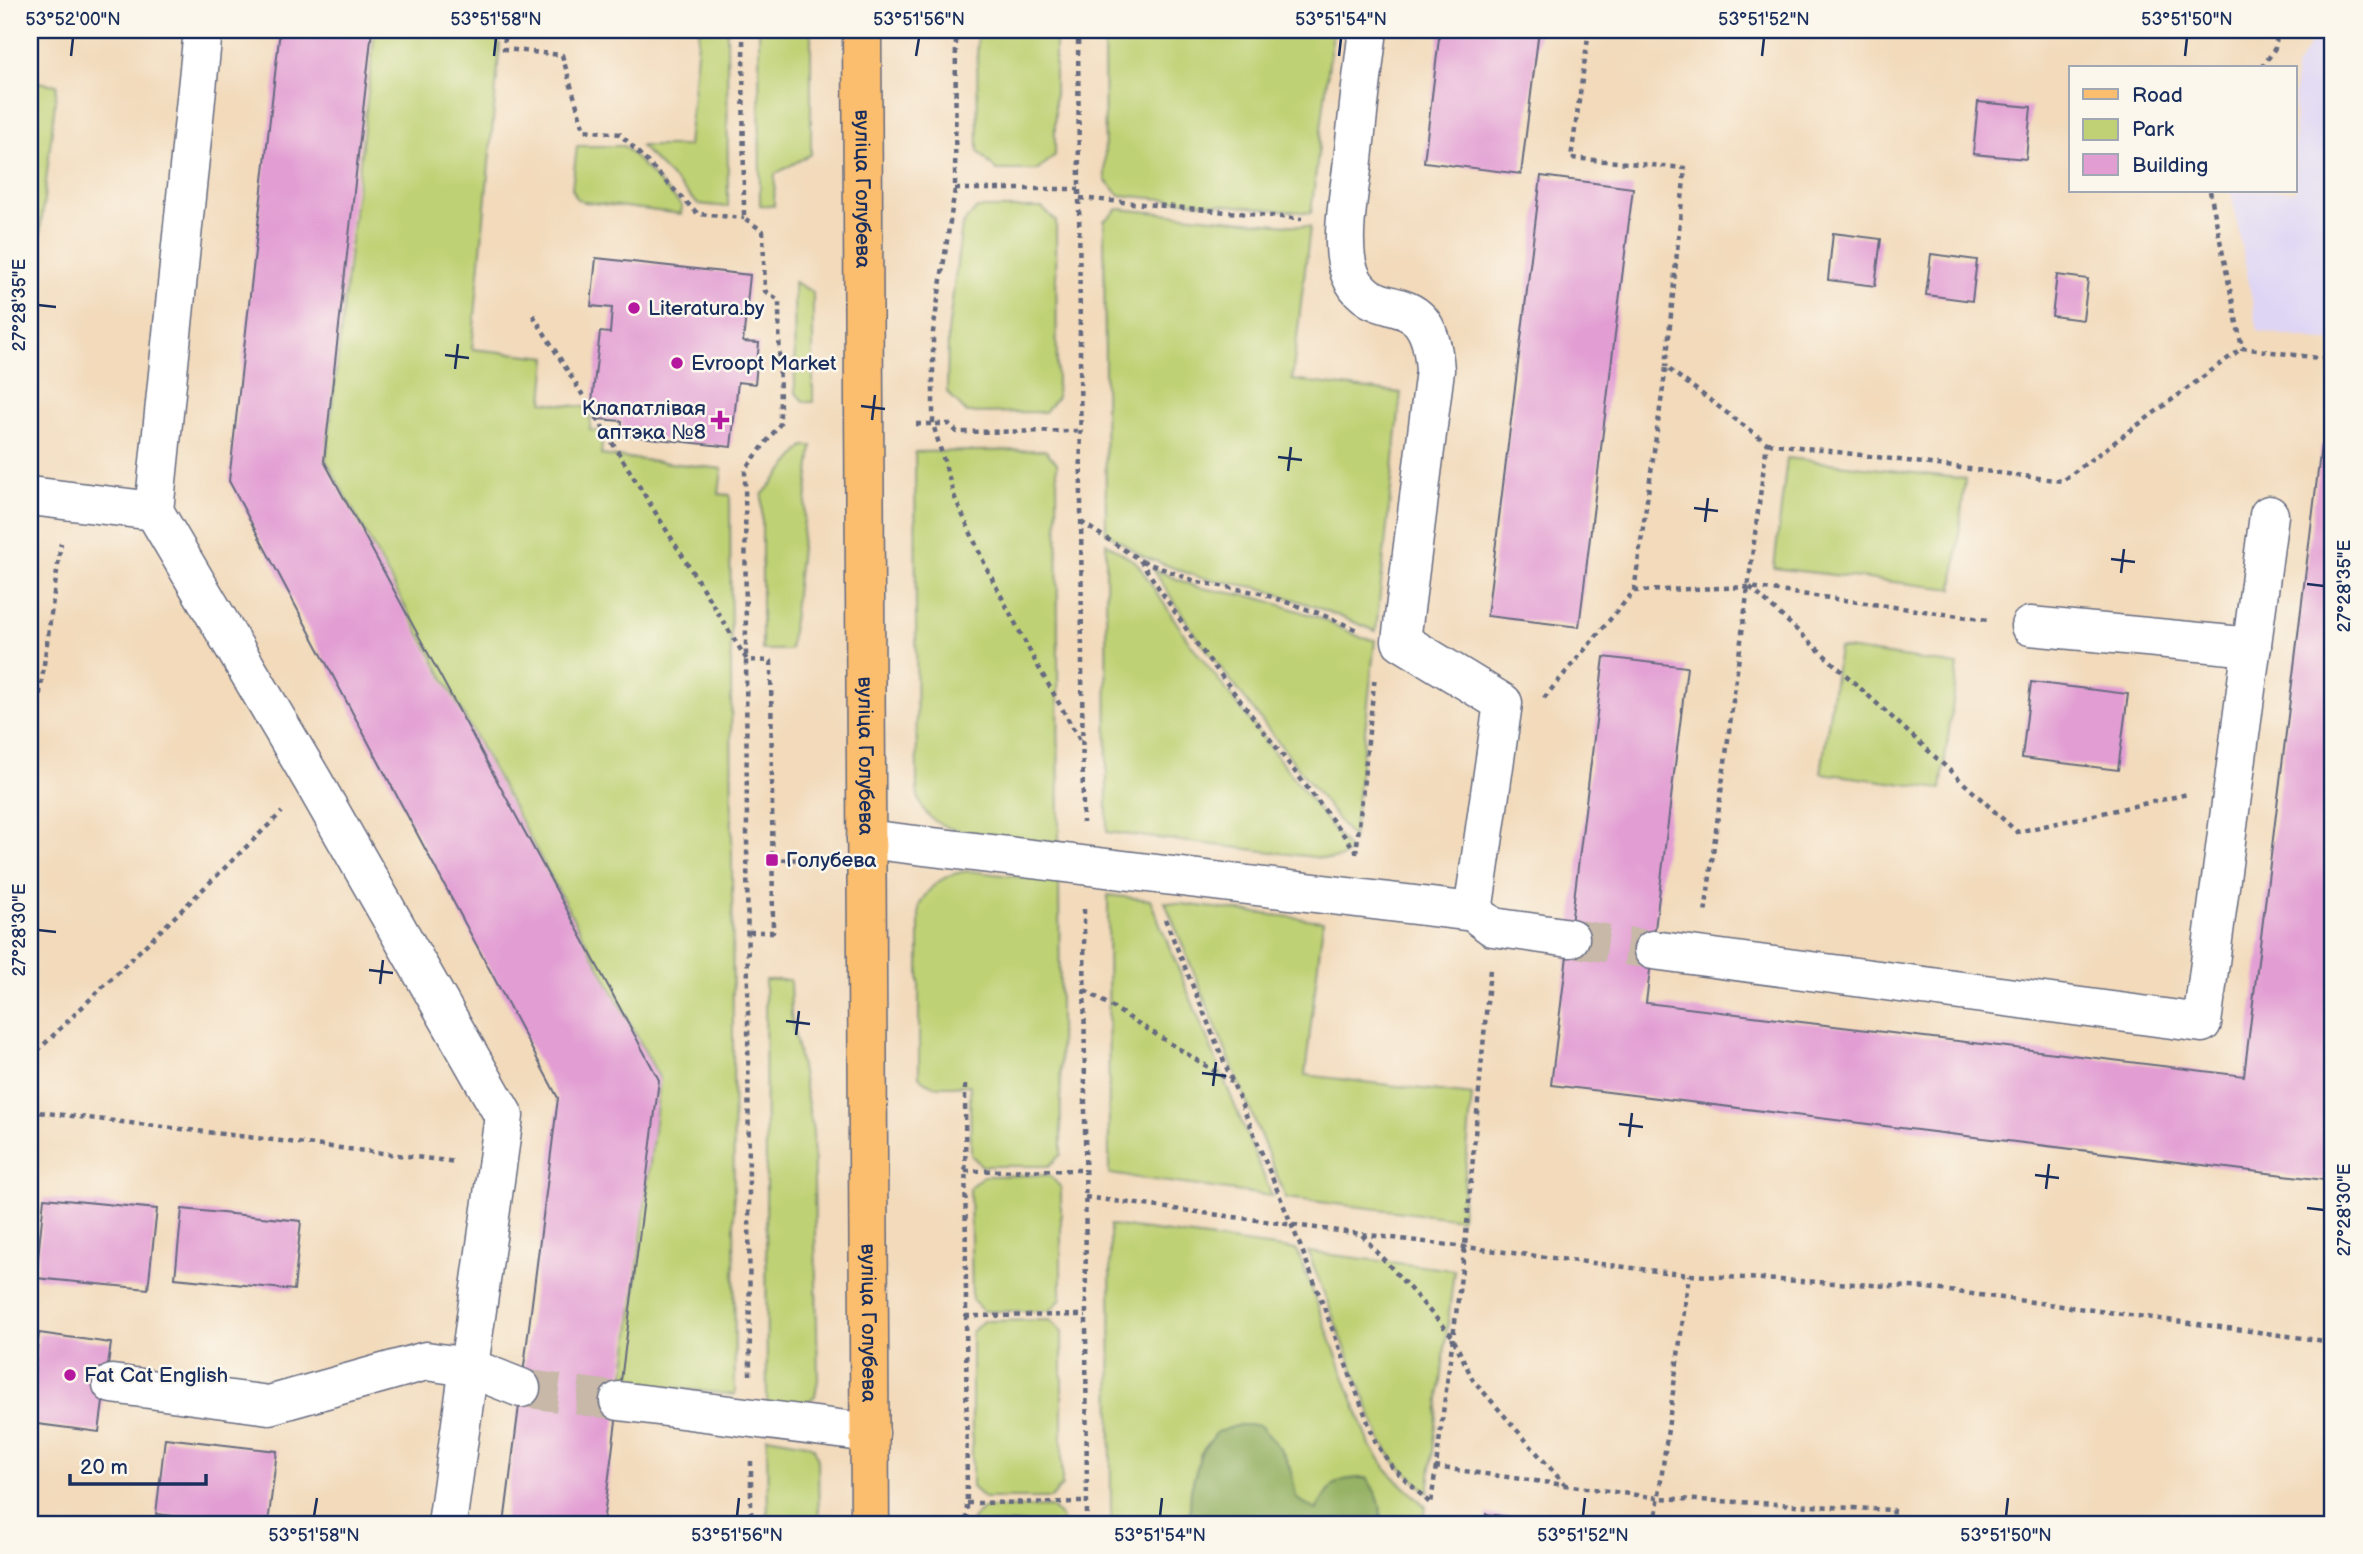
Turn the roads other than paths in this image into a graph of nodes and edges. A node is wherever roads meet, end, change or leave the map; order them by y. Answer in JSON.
{"nodes":[{"id":1,"x":203,"y":30,"type":"edge"},
{"id":2,"x":862,"y":30,"type":"edge"},
{"id":3,"x":1368,"y":30,"type":"edge"},
{"id":4,"x":30,"y":496,"type":"edge"},
{"id":5,"x":154,"y":511,"type":"junction"},
{"id":6,"x":2269,"y":514,"type":"dead end"},
{"id":7,"x":2030,"y":626,"type":"road end"},
{"id":8,"x":2252,"y":646,"type":"junction"},
{"id":9,"x":866,"y":849,"type":"junction"},
{"id":10,"x":1483,"y":920,"type":"junction"},
{"id":11,"x":1570,"y":938,"type":"tunnel mouth"},
{"id":12,"x":1653,"y":950,"type":"tunnel mouth"},
{"id":13,"x":468,"y":1367,"type":"junction"},
{"id":14,"x":112,"y":1384,"type":"dead end"},
{"id":15,"x":521,"y":1388,"type":"tunnel mouth"},
{"id":16,"x":619,"y":1401,"type":"tunnel mouth"},
{"id":17,"x":870,"y":1433,"type":"junction"},
{"id":18,"x":447,"y":1524,"type":"edge"},
{"id":19,"x":870,"y":1524,"type":"edge"}],
"edges":[{"from":1,"to":5,"type":"lane"},
{"from":2,"to":9,"type":"main road","name":"вуліца Голубева"},
{"from":3,"to":10,"type":"lane"},
{"from":4,"to":5,"type":"lane"},
{"from":5,"to":13,"type":"lane"},
{"from":6,"to":8,"type":"lane"},
{"from":7,"to":8,"type":"lane"},
{"from":8,"to":12,"type":"lane"},
{"from":9,"to":10,"type":"lane"},
{"from":9,"to":17,"type":"main road","name":"вуліца Голубева"},
{"from":10,"to":11,"type":"lane"},
{"from":13,"to":14,"type":"lane"},
{"from":13,"to":15,"type":"lane"},
{"from":13,"to":18,"type":"lane"},
{"from":16,"to":17,"type":"lane"},
{"from":17,"to":19,"type":"main road","name":"вуліца Голубева"}]}
